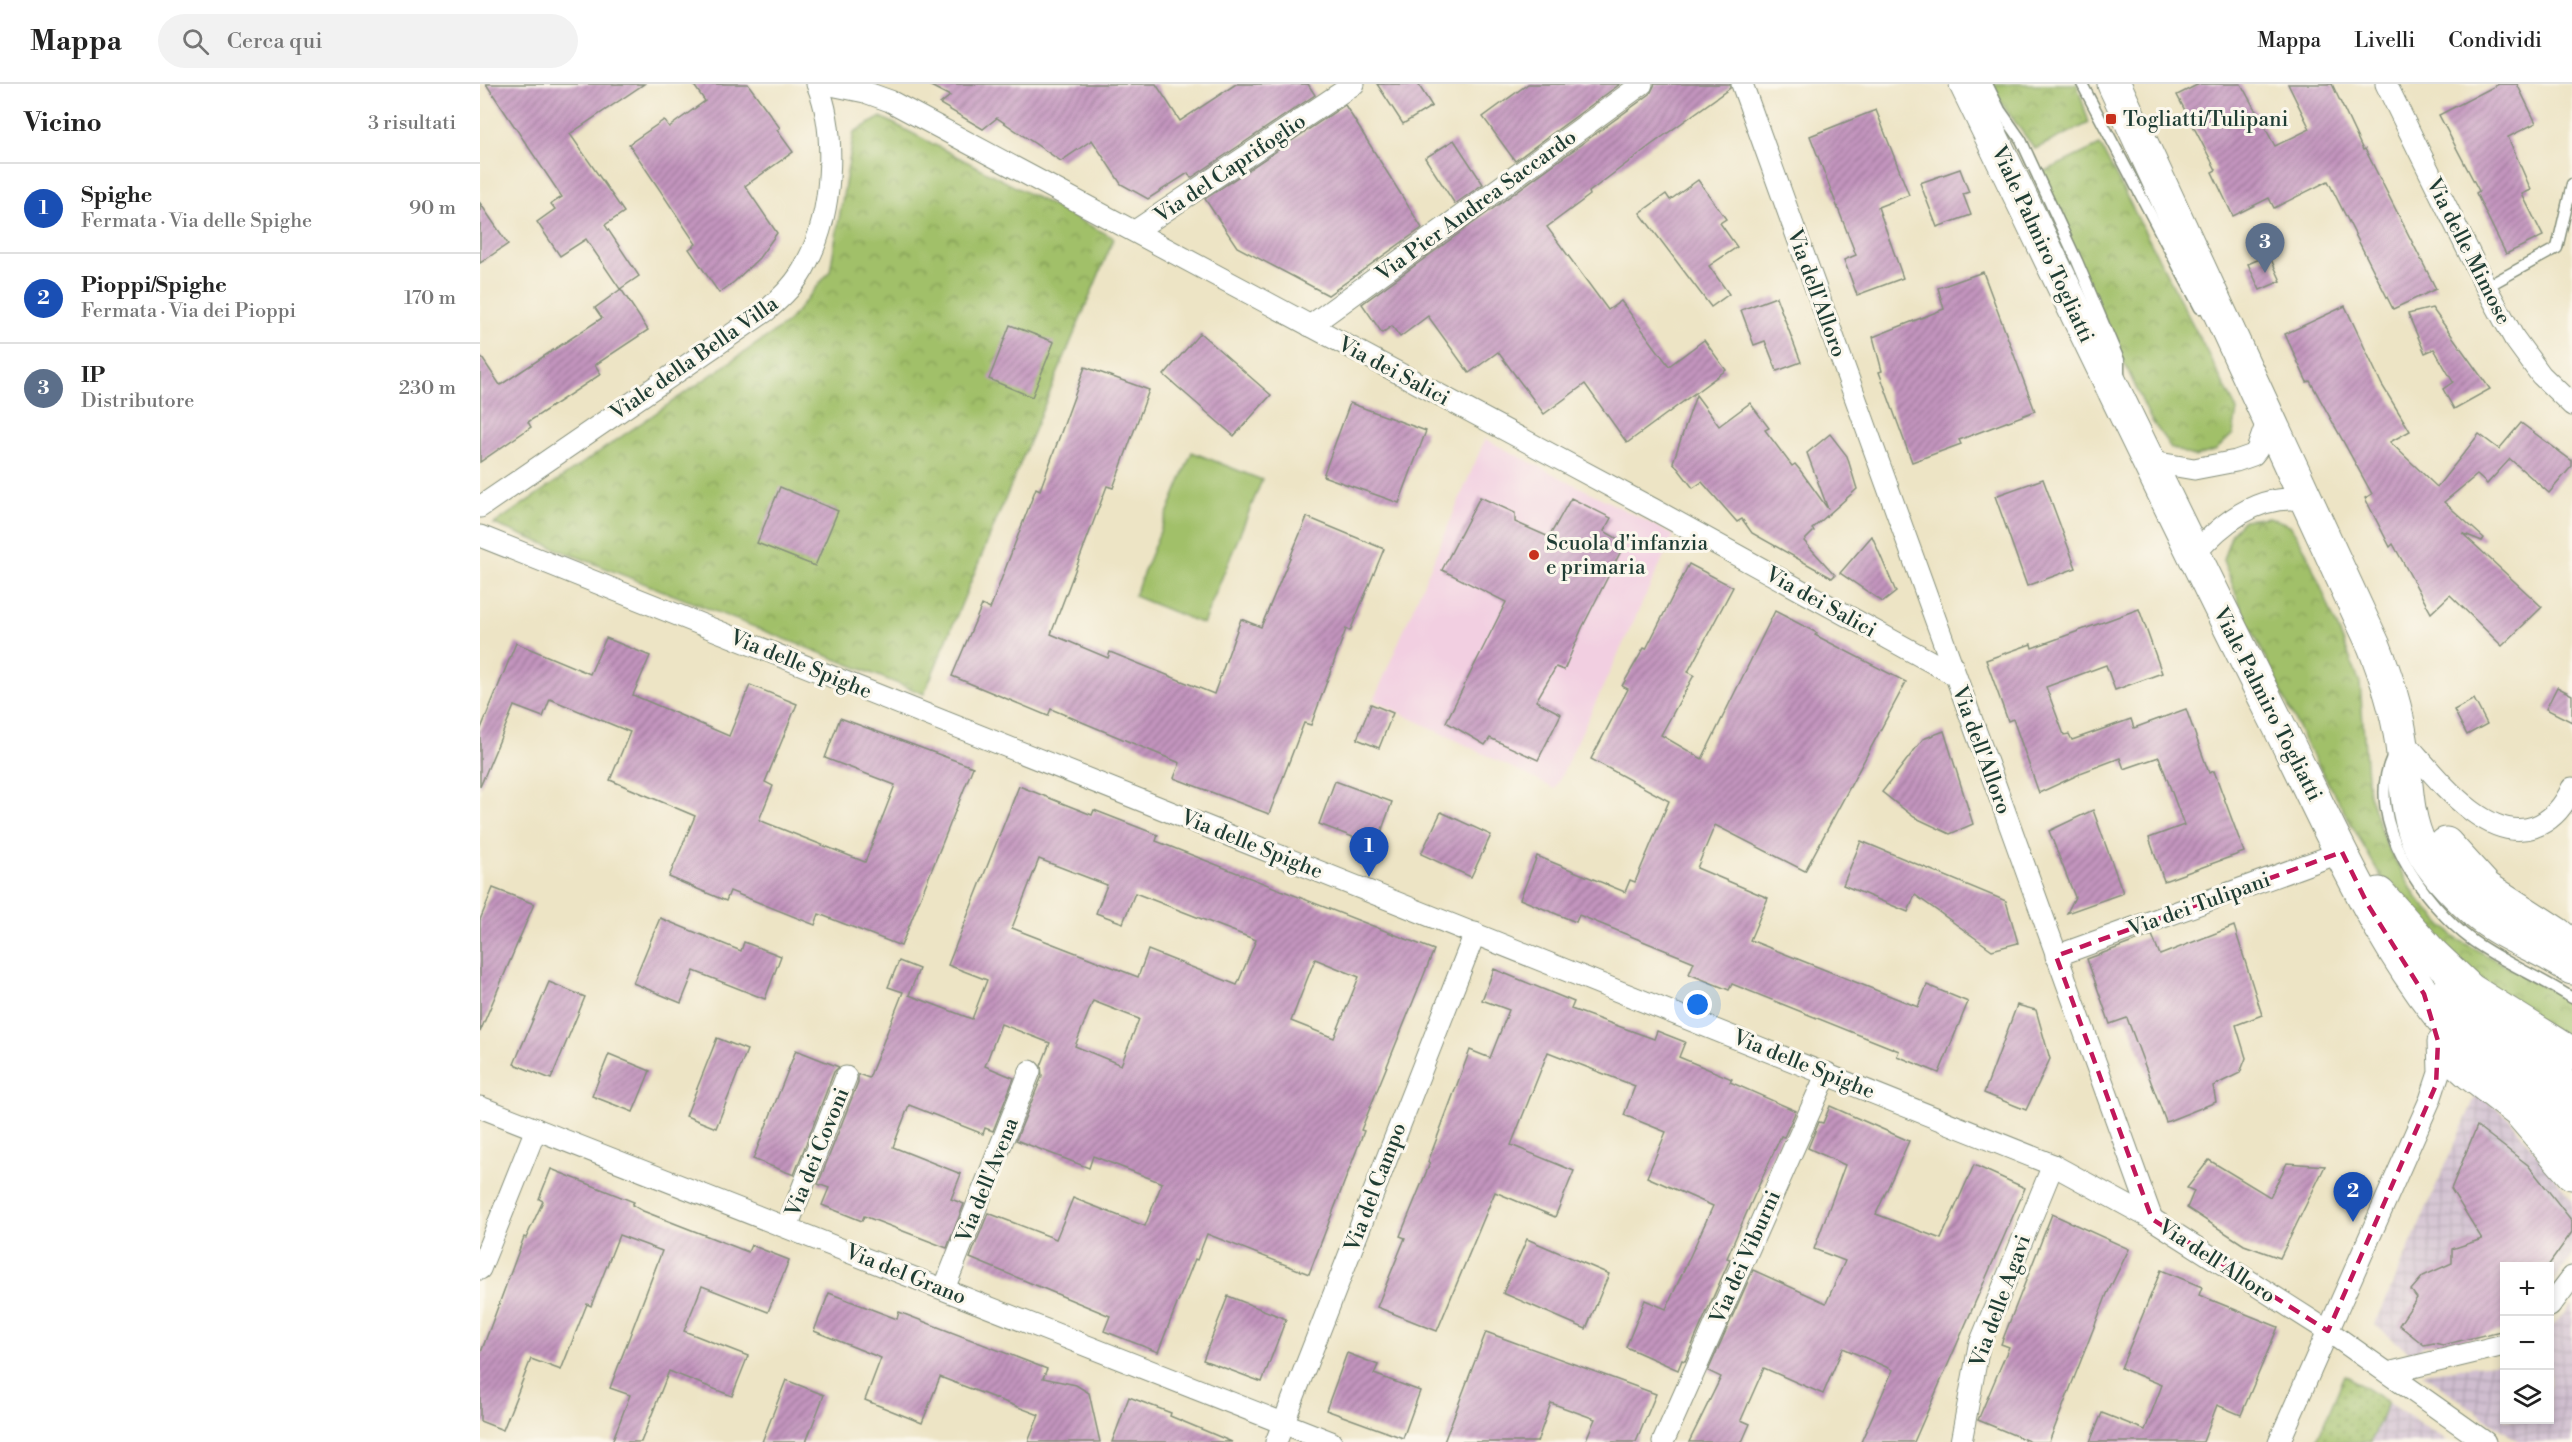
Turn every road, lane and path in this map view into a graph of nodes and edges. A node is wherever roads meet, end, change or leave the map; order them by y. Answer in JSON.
{"nodes":[{"id":1,"x":817,"y":84,"type":"edge"},
{"id":2,"x":826,"y":84,"type":"edge"},
{"id":3,"x":1354,"y":84,"type":"edge"},
{"id":4,"x":1642,"y":84,"type":"edge"},
{"id":5,"x":1742,"y":84,"type":"edge"},
{"id":6,"x":1966,"y":84,"type":"edge"},
{"id":7,"x":1987,"y":84,"type":"edge"},
{"id":8,"x":2082,"y":84,"type":"edge"},
{"id":9,"x":2114,"y":84,"type":"edge"},
{"id":10,"x":2386,"y":84,"type":"edge"},
{"id":11,"x":2572,"y":184,"type":"edge"},
{"id":12,"x":1135,"y":231,"type":"junction"},
{"id":13,"x":2486,"y":288,"type":"junction"},
{"id":14,"x":2205,"y":318,"type":"dead end"},
{"id":15,"x":1310,"y":326,"type":"junction"},
{"id":16,"x":2218,"y":335,"type":"dead end"},
{"id":17,"x":2248,"y":377,"type":"junction"},
{"id":18,"x":2119,"y":404,"type":"junction"},
{"id":19,"x":2572,"y":405,"type":"edge"},
{"id":20,"x":2268,"y":419,"type":"junction"},
{"id":21,"x":2147,"y":461,"type":"junction"},
{"id":22,"x":2309,"y":501,"type":"junction"},
{"id":23,"x":480,"y":507,"type":"edge"},
{"id":24,"x":480,"y":536,"type":"edge"},
{"id":25,"x":2194,"y":555,"type":"junction"},
{"id":26,"x":1955,"y":675,"type":"junction"},
{"id":27,"x":2401,"y":738,"type":"junction"},
{"id":28,"x":2572,"y":788,"type":"edge"},
{"id":29,"x":2342,"y":852,"type":"junction"},
{"id":30,"x":2368,"y":905,"type":"junction"},
{"id":31,"x":1475,"y":933,"type":"junction"},
{"id":32,"x":2572,"y":947,"type":"edge"},
{"id":33,"x":2056,"y":956,"type":"junction"},
{"id":34,"x":2572,"y":968,"type":"edge"},
{"id":35,"x":2424,"y":993,"type":"junction"},
{"id":36,"x":2572,"y":998,"type":"edge"},
{"id":37,"x":2438,"y":1041,"type":"junction"},
{"id":38,"x":2572,"y":1054,"type":"edge"},
{"id":39,"x":1030,"y":1071,"type":"dead end"},
{"id":40,"x":1827,"y":1073,"type":"junction"},
{"id":41,"x":846,"y":1077,"type":"dead end"},
{"id":42,"x":2572,"y":1095,"type":"edge"},
{"id":43,"x":480,"y":1107,"type":"edge"},
{"id":44,"x":536,"y":1129,"type":"junction"},
{"id":45,"x":2572,"y":1137,"type":"edge"},
{"id":46,"x":2053,"y":1164,"type":"junction"},
{"id":47,"x":2572,"y":1173,"type":"edge"},
{"id":48,"x":2152,"y":1219,"type":"junction"},
{"id":49,"x":787,"y":1227,"type":"junction"},
{"id":50,"x":480,"y":1269,"type":"edge"},
{"id":51,"x":2572,"y":1277,"type":"edge"},
{"id":52,"x":944,"y":1289,"type":"junction"},
{"id":53,"x":2554,"y":1301,"type":"edge"},
{"id":54,"x":2328,"y":1331,"type":"junction"},
{"id":55,"x":2500,"y":1345,"type":"edge"},
{"id":56,"x":2388,"y":1373,"type":"junction"},
{"id":57,"x":1279,"y":1433,"type":"edge"},
{"id":58,"x":1331,"y":1442,"type":"edge"},
{"id":59,"x":1663,"y":1442,"type":"edge"},
{"id":60,"x":1961,"y":1442,"type":"edge"},
{"id":61,"x":2279,"y":1442,"type":"edge"},
{"id":62,"x":2485,"y":1442,"type":"edge"}],
"edges":[{"from":1,"to":23,"type":"street","name":"Viale della Bella Villa"},
{"from":2,"to":12,"type":"street","name":"Via dei Salici"},
{"from":3,"to":12,"type":"street","name":"Via del Caprifoglio"},
{"from":4,"to":15,"type":"street","name":"Via Pier Andrea Saccardo"},
{"from":5,"to":26,"type":"street","name":"Via dell'Alloro"},
{"from":6,"to":18,"type":"main road","name":"Viale Palmiro Togliatti"},
{"from":7,"to":18,"type":"lane","name":"Viale Palmiro Togliatti"},
{"from":8,"to":14,"type":"lane"},
{"from":9,"to":17,"type":"main road"},
{"from":10,"to":13,"type":"street","name":"Via delle Mimose"},
{"from":11,"to":13,"type":"lane"},
{"from":12,"to":15,"type":"street","name":"Via dei Salici"},
{"from":13,"to":19,"type":"street","name":"Via delle Mimose"},
{"from":15,"to":26,"type":"street","name":"Via dei Salici"},
{"from":16,"to":17,"type":"lane"},
{"from":17,"to":20,"type":"main road"},
{"from":18,"to":21,"type":"main road","name":"Viale Palmiro Togliatti"},
{"from":20,"to":21,"type":"street"},
{"from":20,"to":22,"type":"main road"},
{"from":21,"to":25,"type":"main road","name":"Viale Palmiro Togliatti"},
{"from":22,"to":25,"type":"street"},
{"from":22,"to":27,"type":"main road"},
{"from":24,"to":31,"type":"street","name":"Via delle Spighe"},
{"from":25,"to":29,"type":"main road","name":"Viale Palmiro Togliatti"},
{"from":26,"to":33,"type":"street","name":"Via dell'Alloro"},
{"from":27,"to":28,"type":"street"},
{"from":27,"to":32,"type":"main road"},
{"from":27,"to":34,"type":"main road"},
{"from":27,"to":36,"type":"lane"},
{"from":29,"to":30,"type":"main road","name":"Viale Palmiro Togliatti"},
{"from":29,"to":33,"type":"street","name":"Via dei Tulipani"},
{"from":29,"to":38,"type":"main road","name":"Viale Palmiro Togliatti"},
{"from":30,"to":35,"type":"main road","name":"Viale Palmiro Togliatti"},
{"from":30,"to":42,"type":"main road","name":"Viale Palmiro Togliatti"},
{"from":31,"to":40,"type":"street","name":"Via delle Spighe"},
{"from":31,"to":57,"type":"street","name":"Via del Campo"},
{"from":33,"to":48,"type":"street","name":"Via dell'Alloro"},
{"from":35,"to":37,"type":"main road","name":"Viale Palmiro Togliatti"},
{"from":35,"to":45,"type":"main road","name":"Viale Palmiro Togliatti"},
{"from":37,"to":47,"type":"main road","name":"Viale Palmiro Togliatti"},
{"from":37,"to":54,"type":"street"},
{"from":39,"to":52,"type":"street","name":"Via dell'Avena"},
{"from":40,"to":46,"type":"street","name":"Via delle Spighe"},
{"from":40,"to":59,"type":"street","name":"Via dei Viburni"},
{"from":41,"to":49,"type":"street","name":"Via dei Covoni"},
{"from":43,"to":44,"type":"street","name":"Via del Grano"},
{"from":44,"to":49,"type":"street","name":"Via del Grano"},
{"from":44,"to":50,"type":"street"},
{"from":46,"to":48,"type":"street","name":"Via delle Spighe"},
{"from":46,"to":60,"type":"street","name":"Via delle Agavi"},
{"from":48,"to":54,"type":"street","name":"Via dell'Alloro"},
{"from":49,"to":52,"type":"street","name":"Via del Grano"},
{"from":51,"to":53,"type":"street"},
{"from":52,"to":57,"type":"street","name":"Via del Grano"},
{"from":54,"to":56,"type":"street","name":"Via dell'Alloro"},
{"from":54,"to":61,"type":"street"},
{"from":55,"to":56,"type":"street"},
{"from":56,"to":62,"type":"street","name":"Via dell'Alloro"},
{"from":57,"to":58,"type":"street","name":"Via del Grano"}]}
